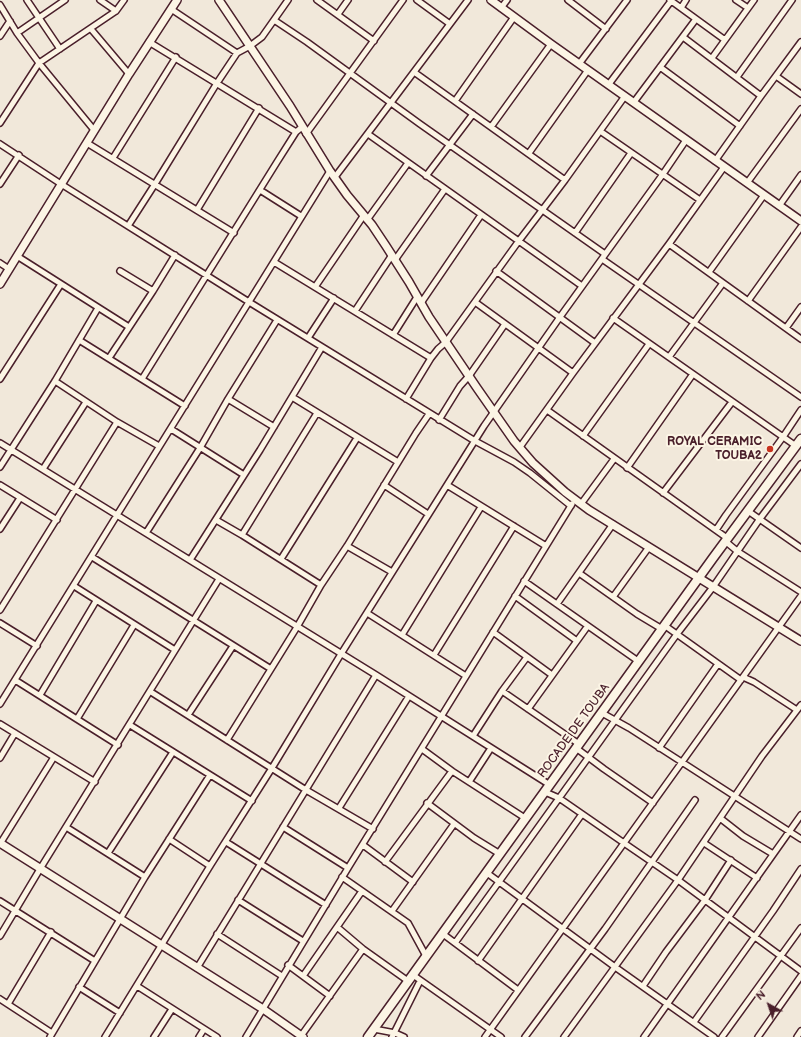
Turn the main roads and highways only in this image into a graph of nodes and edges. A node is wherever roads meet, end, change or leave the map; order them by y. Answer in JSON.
{"nodes":[{"id":1,"x":800,"y":442,"type":"edge"},
{"id":2,"x":368,"y":1037,"type":"edge"}],
"edges":[{"from":1,"to":2,"type":"main road","name":"ROCADE DE TOUBA"}]}
